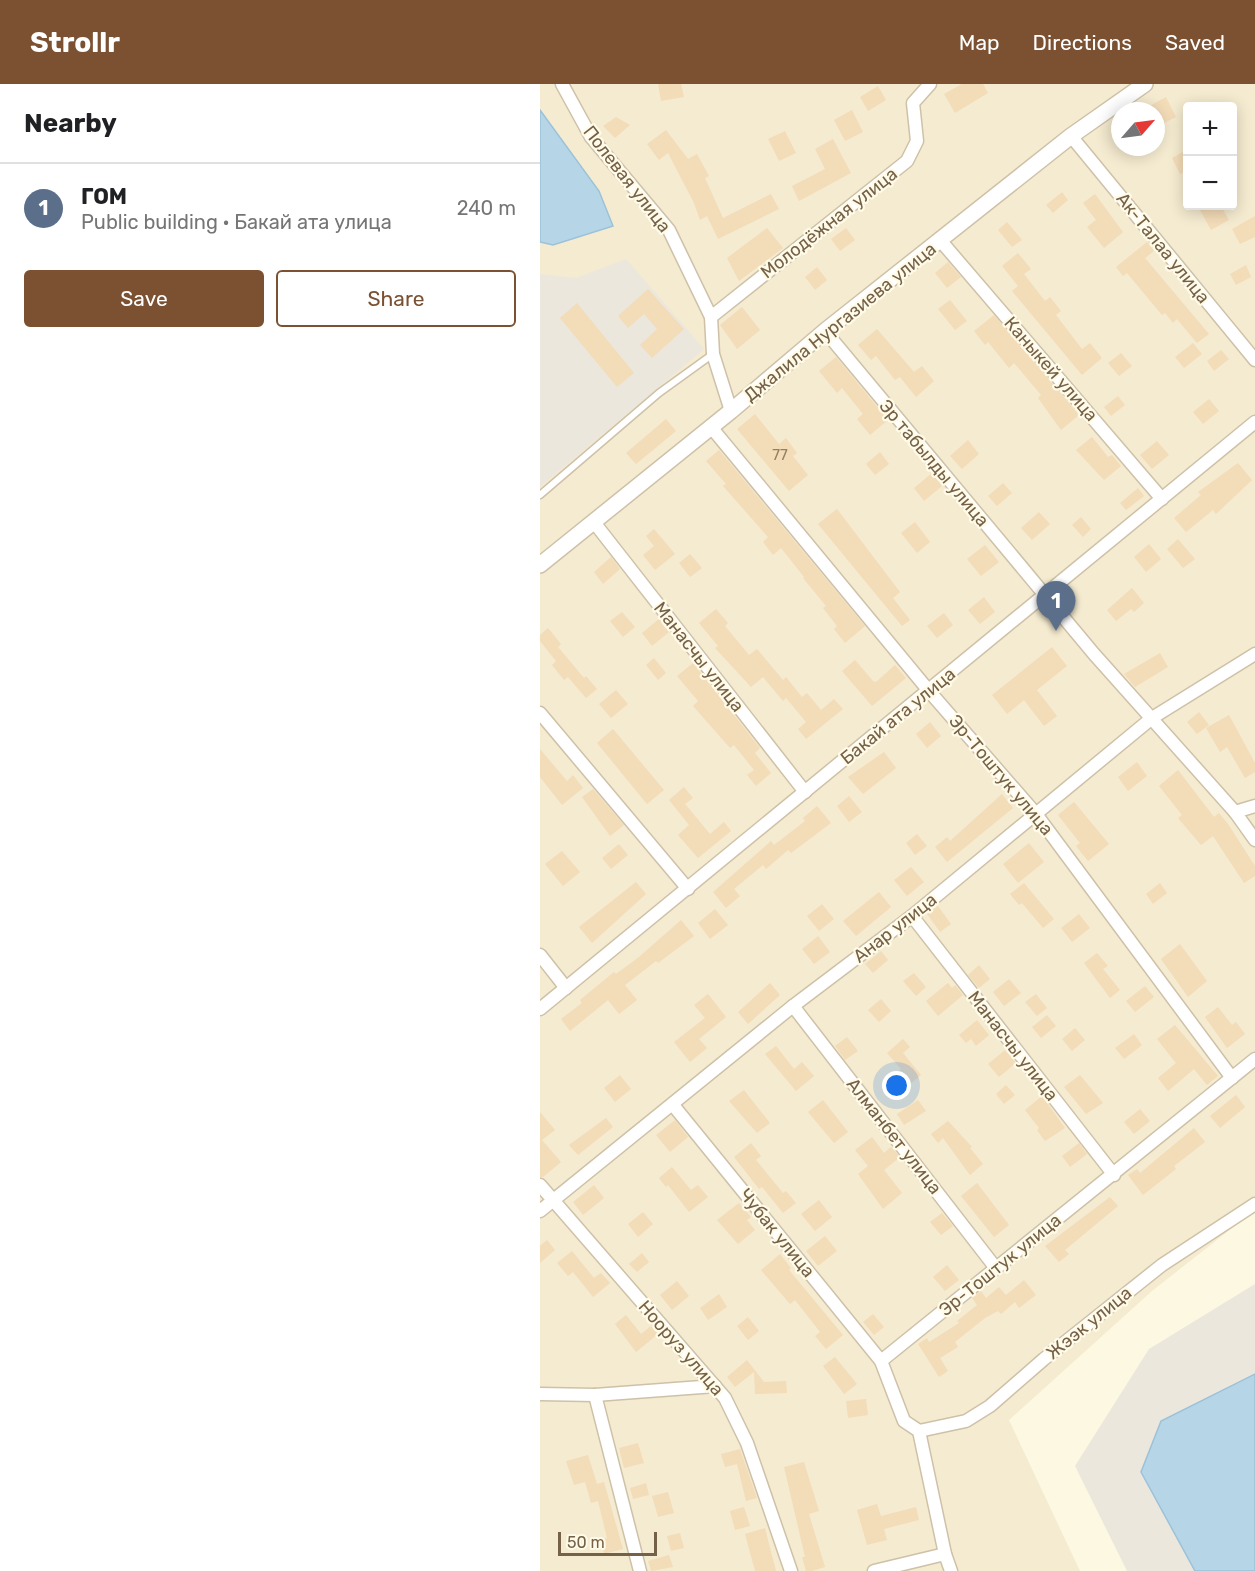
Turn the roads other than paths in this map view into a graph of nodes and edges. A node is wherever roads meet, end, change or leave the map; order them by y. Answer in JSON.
{"nodes":[{"id":1,"x":562,"y":84,"type":"edge"},
{"id":2,"x":930,"y":84,"type":"edge"},
{"id":3,"x":1145,"y":84,"type":"edge"},
{"id":4,"x":1071,"y":136,"type":"junction"},
{"id":5,"x":940,"y":240,"type":"junction"},
{"id":6,"x":711,"y":317,"type":"junction"},
{"id":7,"x":825,"y":331,"type":"junction"},
{"id":8,"x":713,"y":354,"type":"junction"},
{"id":9,"x":1255,"y":360,"type":"edge"},
{"id":10,"x":731,"y":411,"type":"junction"},
{"id":11,"x":1255,"y":422,"type":"edge"},
{"id":12,"x":711,"y":427,"type":"junction"},
{"id":13,"x":540,"y":495,"type":"edge"},
{"id":14,"x":1162,"y":499,"type":"junction"},
{"id":15,"x":593,"y":521,"type":"junction"},
{"id":16,"x":540,"y":565,"type":"edge"},
{"id":17,"x":1043,"y":594,"type":"junction"},
{"id":18,"x":1255,"y":654,"type":"edge"},
{"id":19,"x":929,"y":691,"type":"junction"},
{"id":20,"x":540,"y":712,"type":"edge"},
{"id":21,"x":1152,"y":718,"type":"junction"},
{"id":22,"x":805,"y":792,"type":"junction"},
{"id":23,"x":1255,"y":806,"type":"edge"},
{"id":24,"x":1235,"y":812,"type":"junction"},
{"id":25,"x":1036,"y":814,"type":"junction"},
{"id":26,"x":1255,"y":840,"type":"edge"},
{"id":27,"x":688,"y":889,"type":"junction"},
{"id":28,"x":912,"y":916,"type":"junction"},
{"id":29,"x":540,"y":955,"type":"edge"},
{"id":30,"x":566,"y":988,"type":"junction"},
{"id":31,"x":793,"y":1006,"type":"junction"},
{"id":32,"x":540,"y":1010,"type":"edge"},
{"id":33,"x":1254,"y":1060,"type":"edge"},
{"id":34,"x":1232,"y":1078,"type":"junction"},
{"id":35,"x":673,"y":1105,"type":"junction"},
{"id":36,"x":1114,"y":1175,"type":"junction"},
{"id":37,"x":540,"y":1185,"type":"edge"},
{"id":38,"x":553,"y":1200,"type":"junction"},
{"id":39,"x":1255,"y":1204,"type":"edge"},
{"id":40,"x":540,"y":1211,"type":"edge"},
{"id":41,"x":995,"y":1267,"type":"junction"},
{"id":42,"x":881,"y":1361,"type":"junction"},
{"id":43,"x":716,"y":1386,"type":"junction"},
{"id":44,"x":540,"y":1394,"type":"edge"},
{"id":45,"x":595,"y":1395,"type":"junction"},
{"id":46,"x":919,"y":1431,"type":"junction"},
{"id":47,"x":945,"y":1554,"type":"junction"},
{"id":48,"x":640,"y":1571,"type":"edge"},
{"id":49,"x":791,"y":1571,"type":"edge"},
{"id":50,"x":873,"y":1571,"type":"edge"},
{"id":51,"x":951,"y":1571,"type":"edge"}],
"edges":[{"from":1,"to":6,"type":"street","name":"Полевая улица"},
{"from":2,"to":6,"type":"street","name":"Молодёжная улица"},
{"from":3,"to":4,"type":"street","name":"Джалила Нургазиева улица"},
{"from":4,"to":5,"type":"street","name":"Джалила Нургазиева улица"},
{"from":4,"to":9,"type":"street","name":"Ак-Талаа улица"},
{"from":5,"to":7,"type":"street","name":"Джалила Нургазиева улица"},
{"from":5,"to":14,"type":"street","name":"Каныкей улица"},
{"from":6,"to":8,"type":"street","name":"Полевая улица"},
{"from":7,"to":10,"type":"street","name":"Джалила Нургазиева улица"},
{"from":7,"to":17,"type":"street","name":"Эр табылды улица"},
{"from":8,"to":10,"type":"street","name":"Полевая улица"},
{"from":8,"to":13,"type":"lane"},
{"from":10,"to":12,"type":"street","name":"Джалила Нургазиева улица"},
{"from":11,"to":14,"type":"street","name":"Бакай ата улица"},
{"from":12,"to":15,"type":"street","name":"Джалила Нургазиева улица"},
{"from":12,"to":19,"type":"street","name":"Эр-Тоштук улица"},
{"from":14,"to":17,"type":"street","name":"Бакай ата улица"},
{"from":15,"to":16,"type":"street","name":"Джалила Нургазиева улица"},
{"from":15,"to":22,"type":"street","name":"Манасчы улица"},
{"from":17,"to":19,"type":"street","name":"Бакай ата улица"},
{"from":17,"to":21,"type":"street","name":"Эр табылды улица"},
{"from":18,"to":21,"type":"street","name":"Анар улица"},
{"from":19,"to":22,"type":"street","name":"Бакай ата улица"},
{"from":19,"to":25,"type":"street","name":"Эр-Тоштук улица"},
{"from":20,"to":27,"type":"street"},
{"from":21,"to":24,"type":"street"},
{"from":21,"to":25,"type":"street","name":"Анар улица"},
{"from":22,"to":27,"type":"street","name":"Бакай ата улица"},
{"from":23,"to":24,"type":"street"},
{"from":24,"to":26,"type":"street"},
{"from":25,"to":28,"type":"street","name":"Анар улица"},
{"from":25,"to":34,"type":"street","name":"Эр-Тоштук улица"},
{"from":27,"to":30,"type":"street","name":"Бакай ата улица"},
{"from":28,"to":31,"type":"street","name":"Анар улица"},
{"from":28,"to":36,"type":"street","name":"Манасчы улица"},
{"from":29,"to":30,"type":"street"},
{"from":30,"to":32,"type":"street","name":"Бакай ата улица"},
{"from":31,"to":35,"type":"street","name":"Анар улица"},
{"from":31,"to":41,"type":"street","name":"Алманбет улица"},
{"from":33,"to":34,"type":"street","name":"Эр-Тоштук улица"},
{"from":34,"to":36,"type":"street","name":"Эр-Тоштук улица"},
{"from":35,"to":38,"type":"street","name":"Анар улица"},
{"from":35,"to":42,"type":"street","name":"Чубак улица"},
{"from":36,"to":41,"type":"street","name":"Эр-Тоштук улица"},
{"from":37,"to":38,"type":"street","name":"Нооруз улица"},
{"from":38,"to":40,"type":"street","name":"Анар улица"},
{"from":38,"to":43,"type":"street","name":"Нооруз улица"},
{"from":39,"to":46,"type":"street","name":"Жээк улица"},
{"from":41,"to":42,"type":"street","name":"Эр-Тоштук улица"},
{"from":42,"to":46,"type":"street"},
{"from":43,"to":45,"type":"street"},
{"from":43,"to":49,"type":"street","name":"Нооруз улица"},
{"from":44,"to":45,"type":"street"},
{"from":45,"to":48,"type":"street"},
{"from":46,"to":47,"type":"street"},
{"from":47,"to":50,"type":"street"},
{"from":47,"to":51,"type":"street"}]}
